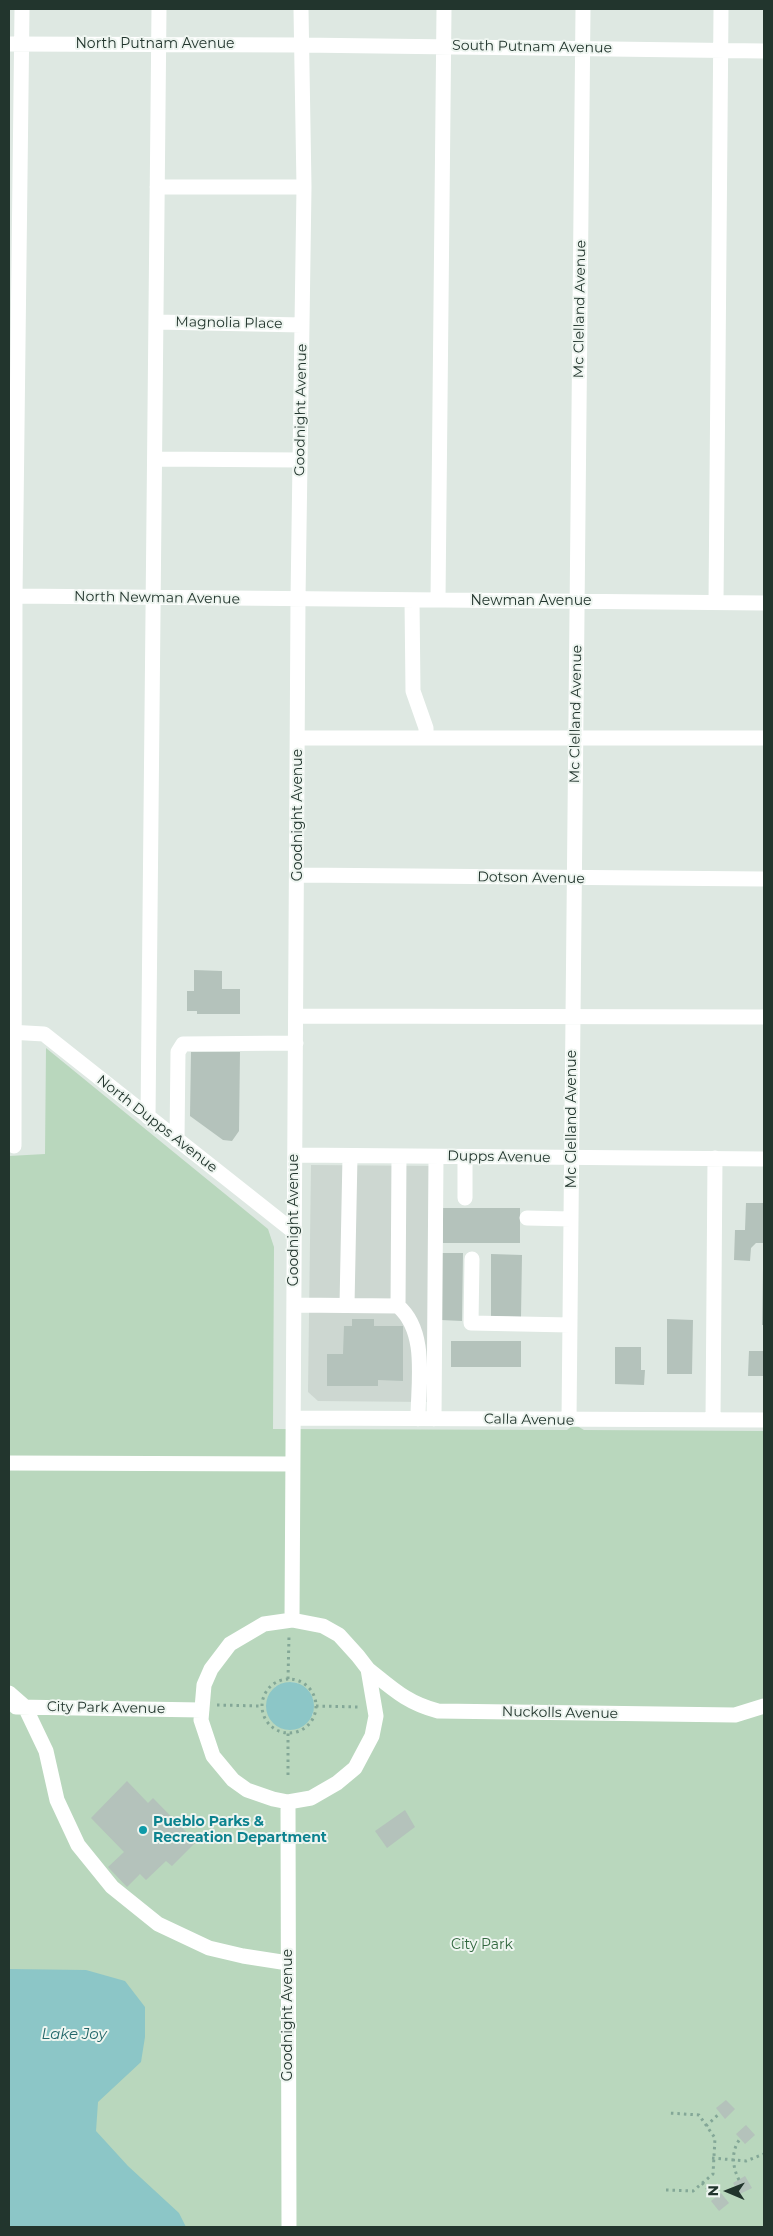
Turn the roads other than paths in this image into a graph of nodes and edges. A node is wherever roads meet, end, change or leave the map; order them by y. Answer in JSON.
{"nodes":[{"id":1,"x":22,"y":9,"type":"edge"},
{"id":2,"x":159,"y":9,"type":"edge"},
{"id":3,"x":301,"y":9,"type":"edge"},
{"id":4,"x":444,"y":9,"type":"edge"},
{"id":5,"x":583,"y":9,"type":"edge"},
{"id":6,"x":721,"y":9,"type":"edge"},
{"id":7,"x":15,"y":44,"type":"edge"},
{"id":8,"x":158,"y":44,"type":"junction"},
{"id":9,"x":300,"y":45,"type":"junction"},
{"id":10,"x":444,"y":46,"type":"junction"},
{"id":11,"x":583,"y":48,"type":"junction"},
{"id":12,"x":721,"y":50,"type":"junction"},
{"id":13,"x":764,"y":51,"type":"edge"},
{"id":14,"x":157,"y":187,"type":"junction"},
{"id":15,"x":304,"y":187,"type":"junction"},
{"id":16,"x":156,"y":322,"type":"junction"},
{"id":17,"x":302,"y":325,"type":"junction"},
{"id":18,"x":155,"y":459,"type":"junction"},
{"id":19,"x":300,"y":460,"type":"junction"},
{"id":20,"x":15,"y":596,"type":"junction"},
{"id":21,"x":153,"y":598,"type":"junction"},
{"id":22,"x":298,"y":599,"type":"junction"},
{"id":23,"x":412,"y":600,"type":"junction"},
{"id":24,"x":438,"y":600,"type":"junction"},
{"id":25,"x":577,"y":600,"type":"junction"},
{"id":26,"x":716,"y":602,"type":"junction"},
{"id":27,"x":764,"y":603,"type":"edge"},
{"id":28,"x":426,"y":737,"type":"junction"},
{"id":29,"x":298,"y":738,"type":"junction"},
{"id":30,"x":575,"y":738,"type":"junction"},
{"id":31,"x":764,"y":738,"type":"edge"},
{"id":32,"x":298,"y":875,"type":"junction"},
{"id":33,"x":574,"y":878,"type":"junction"},
{"id":34,"x":764,"y":879,"type":"edge"},
{"id":35,"x":12,"y":909,"type":"edge"},
{"id":36,"x":296,"y":1016,"type":"junction"},
{"id":37,"x":573,"y":1016,"type":"junction"},
{"id":38,"x":764,"y":1017,"type":"edge"},
{"id":39,"x":12,"y":1032,"type":"edge"},
{"id":40,"x":296,"y":1043,"type":"junction"},
{"id":41,"x":148,"y":1117,"type":"junction"},
{"id":42,"x":177,"y":1140,"type":"junction"},
{"id":43,"x":14,"y":1146,"type":"dead end"},
{"id":44,"x":295,"y":1156,"type":"junction"},
{"id":45,"x":350,"y":1156,"type":"junction"},
{"id":46,"x":399,"y":1156,"type":"junction"},
{"id":47,"x":436,"y":1157,"type":"junction"},
{"id":48,"x":465,"y":1157,"type":"junction"},
{"id":49,"x":572,"y":1158,"type":"junction"},
{"id":50,"x":715,"y":1158,"type":"junction"},
{"id":51,"x":764,"y":1159,"type":"edge"},
{"id":52,"x":465,"y":1198,"type":"dead end"},
{"id":53,"x":527,"y":1218,"type":"dead end"},
{"id":54,"x":571,"y":1219,"type":"junction"},
{"id":55,"x":293,"y":1231,"type":"junction"},
{"id":56,"x":472,"y":1259,"type":"dead end"},
{"id":57,"x":294,"y":1305,"type":"junction"},
{"id":58,"x":347,"y":1306,"type":"junction"},
{"id":59,"x":398,"y":1306,"type":"junction"},
{"id":60,"x":570,"y":1325,"type":"junction"},
{"id":61,"x":419,"y":1348,"type":"junction"},
{"id":62,"x":434,"y":1349,"type":"junction"},
{"id":63,"x":294,"y":1418,"type":"junction"},
{"id":64,"x":418,"y":1419,"type":"junction"},
{"id":65,"x":434,"y":1419,"type":"junction"},
{"id":66,"x":569,"y":1420,"type":"junction"},
{"id":67,"x":712,"y":1420,"type":"junction"},
{"id":68,"x":764,"y":1420,"type":"edge"},
{"id":69,"x":9,"y":1463,"type":"edge"},
{"id":70,"x":292,"y":1464,"type":"junction"},
{"id":71,"x":291,"y":1626,"type":"junction"},
{"id":72,"x":368,"y":1669,"type":"junction"},
{"id":73,"x":9,"y":1693,"type":"edge"},
{"id":74,"x":764,"y":1706,"type":"edge"},
{"id":75,"x":9,"y":1707,"type":"edge"},
{"id":76,"x":25,"y":1707,"type":"junction"},
{"id":77,"x":208,"y":1708,"type":"junction"},
{"id":78,"x":288,"y":1802,"type":"junction"},
{"id":79,"x":288,"y":1963,"type":"junction"},
{"id":80,"x":289,"y":2227,"type":"edge"}],
"edges":[{"from":1,"to":7,"type":"street"},
{"from":2,"to":8,"type":"street"},
{"from":3,"to":9,"type":"street","name":"Goodnight Avenue"},
{"from":4,"to":10,"type":"street"},
{"from":5,"to":11,"type":"street","name":"Mc Clelland Avenue"},
{"from":6,"to":12,"type":"street"},
{"from":7,"to":8,"type":"street","name":"North Putnam Avenue"},
{"from":7,"to":20,"type":"street"},
{"from":8,"to":9,"type":"street","name":"North Putnam Avenue"},
{"from":8,"to":14,"type":"street"},
{"from":9,"to":10,"type":"street","name":"South Putnam Avenue"},
{"from":9,"to":15,"type":"street","name":"Goodnight Avenue"},
{"from":10,"to":11,"type":"street","name":"South Putnam Avenue"},
{"from":10,"to":24,"type":"street"},
{"from":11,"to":12,"type":"street","name":"South Putnam Avenue"},
{"from":11,"to":25,"type":"street","name":"Mc Clelland Avenue"},
{"from":12,"to":13,"type":"street","name":"South Putnam Avenue"},
{"from":12,"to":26,"type":"street"},
{"from":14,"to":15,"type":"street"},
{"from":14,"to":16,"type":"street"},
{"from":15,"to":17,"type":"street","name":"Goodnight Avenue"},
{"from":16,"to":17,"type":"street","name":"Magnolia Place"},
{"from":16,"to":18,"type":"street"},
{"from":17,"to":19,"type":"street","name":"Goodnight Avenue"},
{"from":18,"to":19,"type":"street"},
{"from":18,"to":21,"type":"street"},
{"from":19,"to":22,"type":"street","name":"Goodnight Avenue"},
{"from":20,"to":21,"type":"street","name":"North Newman Avenue"},
{"from":20,"to":35,"type":"street"},
{"from":21,"to":22,"type":"street","name":"North Newman Avenue"},
{"from":21,"to":41,"type":"street"},
{"from":22,"to":23,"type":"street","name":"Newman Avenue"},
{"from":22,"to":29,"type":"street","name":"Goodnight Avenue"},
{"from":23,"to":24,"type":"street","name":"Newman Avenue"},
{"from":23,"to":28,"type":"street"},
{"from":24,"to":25,"type":"street","name":"Newman Avenue"},
{"from":25,"to":26,"type":"street","name":"Newman Avenue"},
{"from":25,"to":30,"type":"street","name":"Mc Clelland Avenue"},
{"from":26,"to":27,"type":"street","name":"Newman Avenue"},
{"from":28,"to":29,"type":"street"},
{"from":28,"to":30,"type":"street"},
{"from":29,"to":32,"type":"street","name":"Goodnight Avenue"},
{"from":30,"to":31,"type":"street"},
{"from":30,"to":33,"type":"street","name":"Mc Clelland Avenue"},
{"from":32,"to":33,"type":"street","name":"Dotson Avenue"},
{"from":32,"to":36,"type":"street","name":"Goodnight Avenue"},
{"from":33,"to":34,"type":"street","name":"Dotson Avenue"},
{"from":33,"to":37,"type":"street","name":"Mc Clelland Avenue"},
{"from":35,"to":39,"type":"street"},
{"from":36,"to":37,"type":"street"},
{"from":36,"to":40,"type":"street","name":"Goodnight Avenue"},
{"from":37,"to":38,"type":"street"},
{"from":37,"to":49,"type":"street","name":"Mc Clelland Avenue"},
{"from":39,"to":41,"type":"street","name":"North Dupps Avenue"},
{"from":39,"to":43,"type":"street"},
{"from":40,"to":42,"type":"street"},
{"from":40,"to":44,"type":"street","name":"Goodnight Avenue"},
{"from":41,"to":42,"type":"street","name":"North Dupps Avenue"},
{"from":42,"to":55,"type":"street","name":"North Dupps Avenue"},
{"from":44,"to":45,"type":"street","name":"Dupps Avenue"},
{"from":44,"to":55,"type":"street","name":"Goodnight Avenue"},
{"from":45,"to":46,"type":"street","name":"Dupps Avenue"},
{"from":45,"to":58,"type":"street"},
{"from":46,"to":47,"type":"street","name":"Dupps Avenue"},
{"from":46,"to":59,"type":"street"},
{"from":47,"to":48,"type":"street","name":"Dupps Avenue"},
{"from":47,"to":62,"type":"street"},
{"from":48,"to":49,"type":"street","name":"Dupps Avenue"},
{"from":48,"to":52,"type":"street"},
{"from":49,"to":50,"type":"street","name":"Dupps Avenue"},
{"from":49,"to":54,"type":"street","name":"Mc Clelland Avenue"},
{"from":50,"to":51,"type":"street","name":"Dupps Avenue"},
{"from":50,"to":67,"type":"street"},
{"from":53,"to":54,"type":"street"},
{"from":54,"to":60,"type":"street","name":"Mc Clelland Avenue"},
{"from":55,"to":57,"type":"street","name":"Goodnight Avenue"},
{"from":56,"to":60,"type":"street"},
{"from":57,"to":58,"type":"street"},
{"from":57,"to":63,"type":"street","name":"Goodnight Avenue"},
{"from":58,"to":59,"type":"street"},
{"from":59,"to":61,"type":"street"},
{"from":60,"to":66,"type":"street","name":"Mc Clelland Avenue"},
{"from":61,"to":62,"type":"street"},
{"from":61,"to":64,"type":"street"},
{"from":62,"to":65,"type":"street"},
{"from":63,"to":64,"type":"street","name":"Calla Avenue"},
{"from":63,"to":70,"type":"street","name":"Goodnight Avenue"},
{"from":64,"to":65,"type":"street","name":"Calla Avenue"},
{"from":65,"to":66,"type":"street","name":"Calla Avenue"},
{"from":66,"to":67,"type":"street","name":"Calla Avenue"},
{"from":67,"to":68,"type":"street","name":"Calla Avenue"},
{"from":69,"to":70,"type":"street"},
{"from":70,"to":71,"type":"street","name":"Goodnight Avenue"},
{"from":71,"to":72,"type":"street","name":"Nuckolls Avenue"},
{"from":71,"to":77,"type":"street","name":"Nuckolls Avenue"},
{"from":72,"to":74,"type":"street","name":"Nuckolls Avenue"},
{"from":72,"to":78,"type":"street"},
{"from":73,"to":76,"type":"street"},
{"from":75,"to":76,"type":"street","name":"City Park Avenue"},
{"from":76,"to":77,"type":"street","name":"City Park Avenue"},
{"from":76,"to":79,"type":"street"},
{"from":77,"to":78,"type":"street","name":"Nuckolls Avenue"},
{"from":78,"to":79,"type":"street","name":"Goodnight Avenue"},
{"from":79,"to":80,"type":"street","name":"Goodnight Avenue"}]}
